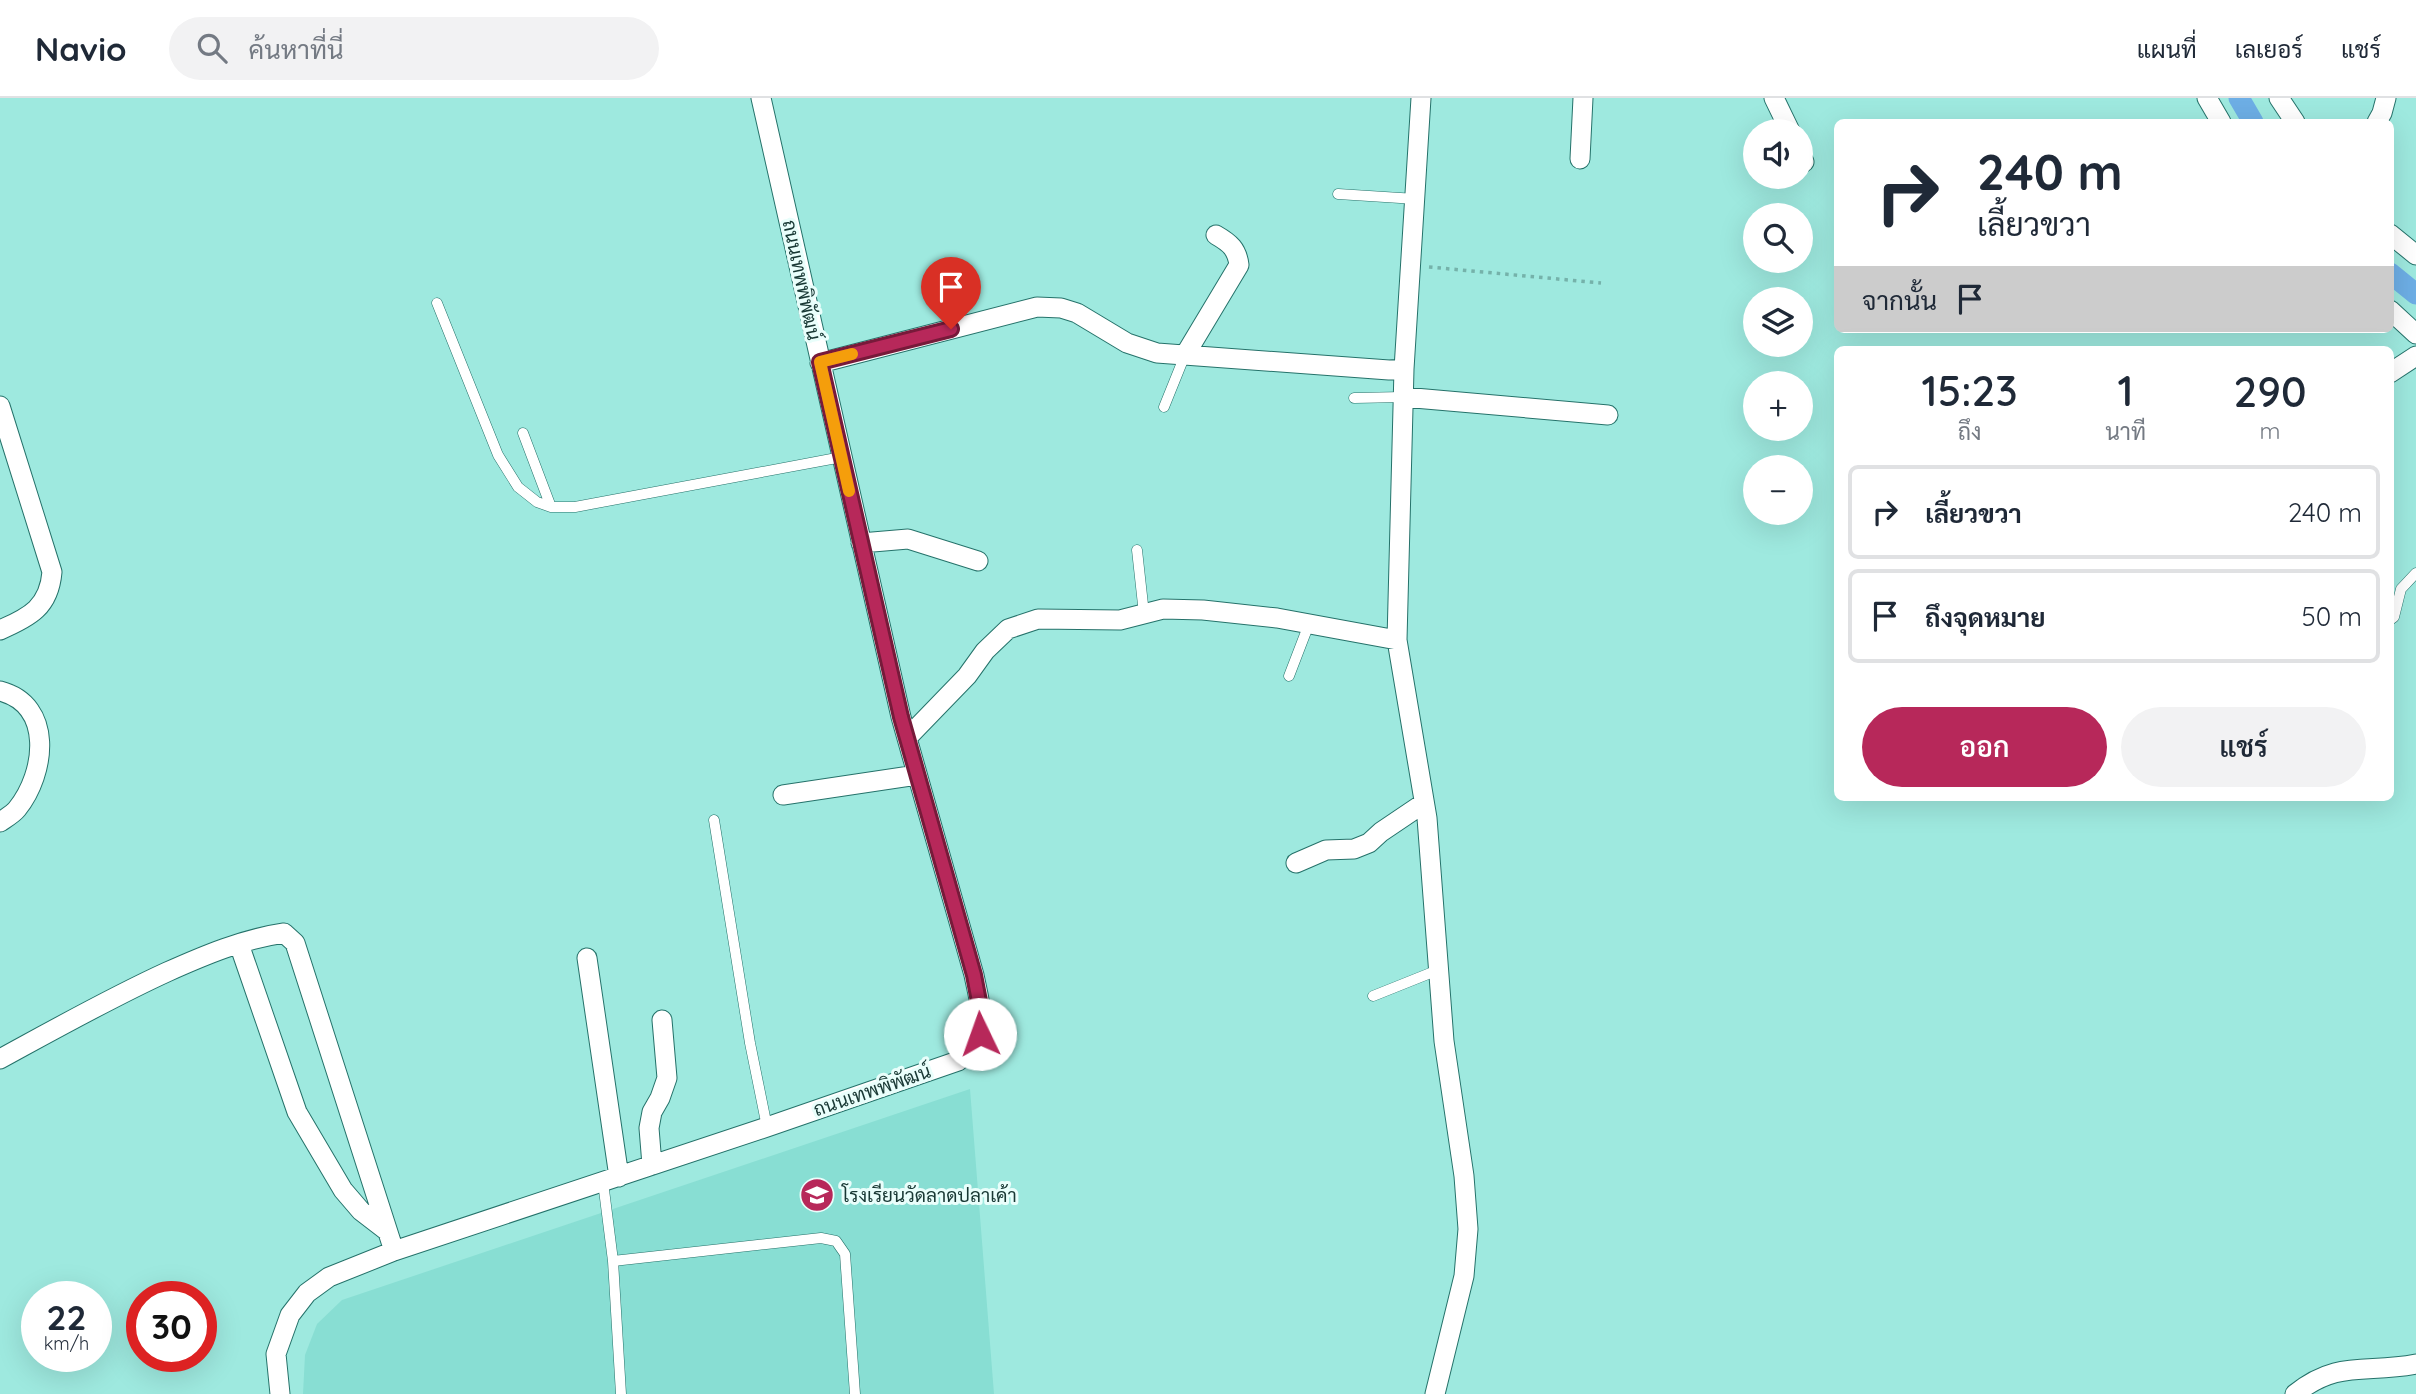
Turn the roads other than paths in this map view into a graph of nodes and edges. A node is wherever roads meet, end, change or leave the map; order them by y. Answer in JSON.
{"nodes":[{"id":1,"x":761,"y":98,"type":"edge"},
{"id":2,"x":1421,"y":98,"type":"edge"},
{"id":3,"x":1583,"y":98,"type":"edge"},
{"id":4,"x":1774,"y":98,"type":"edge"},
{"id":5,"x":2207,"y":98,"type":"edge"},
{"id":6,"x":2278,"y":98,"type":"edge"},
{"id":7,"x":2386,"y":98,"type":"edge"},
{"id":8,"x":1784,"y":119,"type":"edge"},
{"id":9,"x":2219,"y":119,"type":"edge"},
{"id":10,"x":2293,"y":119,"type":"edge"},
{"id":11,"x":2379,"y":119,"type":"edge"},
{"id":12,"x":1580,"y":159,"type":"dead end"},
{"id":13,"x":1338,"y":194,"type":"dead end"},
{"id":14,"x":1416,"y":199,"type":"junction"},
{"id":15,"x":1216,"y":235,"type":"dead end"},
{"id":16,"x":2394,"y":237,"type":"edge"},
{"id":17,"x":2416,"y":255,"type":"edge"},
{"id":18,"x":438,"y":303,"type":"dead end"},
{"id":19,"x":2394,"y":314,"type":"edge"},
{"id":20,"x":2416,"y":334,"type":"edge"},
{"id":21,"x":1185,"y":355,"type":"junction"},
{"id":22,"x":2416,"y":356,"type":"edge"},
{"id":23,"x":820,"y":362,"type":"junction"},
{"id":24,"x":1404,"y":369,"type":"junction"},
{"id":25,"x":2394,"y":370,"type":"edge"},
{"id":26,"x":1403,"y":397,"type":"junction"},
{"id":27,"x":1354,"y":398,"type":"dead end"},
{"id":28,"x":0,"y":406,"type":"edge"},
{"id":29,"x":1164,"y":407,"type":"dead end"},
{"id":30,"x":1608,"y":415,"type":"dead end"},
{"id":31,"x":523,"y":433,"type":"dead end"},
{"id":32,"x":842,"y":457,"type":"junction"},
{"id":33,"x":551,"y":508,"type":"junction"},
{"id":34,"x":861,"y":543,"type":"junction"},
{"id":35,"x":1137,"y":550,"type":"dead end"},
{"id":36,"x":978,"y":561,"type":"dead end"},
{"id":37,"x":2416,"y":573,"type":"edge"},
{"id":38,"x":1144,"y":614,"type":"junction"},
{"id":39,"x":2394,"y":617,"type":"edge"},
{"id":40,"x":1309,"y":624,"type":"junction"},
{"id":41,"x":0,"y":630,"type":"edge"},
{"id":42,"x":1397,"y":640,"type":"junction"},
{"id":43,"x":1289,"y":676,"type":"dead end"},
{"id":44,"x":0,"y":691,"type":"edge"},
{"id":45,"x":906,"y":738,"type":"junction"},
{"id":46,"x":917,"y":775,"type":"junction"},
{"id":47,"x":783,"y":795,"type":"dead end"},
{"id":48,"x":1424,"y":803,"type":"junction"},
{"id":49,"x":714,"y":820,"type":"dead end"},
{"id":50,"x":0,"y":822,"type":"edge"},
{"id":51,"x":1296,"y":863,"type":"dead end"},
{"id":52,"x":239,"y":944,"type":"junction"},
{"id":53,"x":587,"y":958,"type":"dead end"},
{"id":54,"x":1438,"y":970,"type":"junction"},
{"id":55,"x":1373,"y":996,"type":"dead end"},
{"id":56,"x":662,"y":1020,"type":"dead end"},
{"id":57,"x":0,"y":1059,"type":"edge"},
{"id":58,"x":768,"y":1127,"type":"junction"},
{"id":59,"x":652,"y":1165,"type":"junction"},
{"id":60,"x":611,"y":1179,"type":"junction"},
{"id":61,"x":387,"y":1231,"type":"junction"},
{"id":62,"x":394,"y":1251,"type":"junction"},
{"id":63,"x":612,"y":1261,"type":"junction"},
{"id":64,"x":2416,"y":1364,"type":"edge"},
{"id":65,"x":280,"y":1394,"type":"edge"},
{"id":66,"x":621,"y":1394,"type":"edge"},
{"id":67,"x":856,"y":1394,"type":"edge"},
{"id":68,"x":1435,"y":1394,"type":"edge"},
{"id":69,"x":2295,"y":1394,"type":"edge"}],
"edges":[{"from":1,"to":23,"type":"street","name":"ถนนเทพพิพัฒน์"},
{"from":2,"to":14,"type":"street"},
{"from":3,"to":12,"type":"street"},
{"from":4,"to":8,"type":"street"},
{"from":5,"to":9,"type":"street"},
{"from":6,"to":10,"type":"street"},
{"from":7,"to":11,"type":"street"},
{"from":13,"to":14,"type":"lane"},
{"from":14,"to":24,"type":"street"},
{"from":15,"to":21,"type":"street"},
{"from":16,"to":17,"type":"street"},
{"from":18,"to":33,"type":"lane"},
{"from":19,"to":20,"type":"street"},
{"from":21,"to":23,"type":"street"},
{"from":21,"to":24,"type":"street"},
{"from":21,"to":29,"type":"lane"},
{"from":22,"to":25,"type":"street"},
{"from":23,"to":32,"type":"street","name":"ถนนเทพพิพัฒน์"},
{"from":24,"to":26,"type":"street"},
{"from":26,"to":27,"type":"lane"},
{"from":26,"to":30,"type":"street"},
{"from":26,"to":42,"type":"street"},
{"from":28,"to":41,"type":"street"},
{"from":31,"to":33,"type":"lane"},
{"from":32,"to":33,"type":"lane"},
{"from":32,"to":34,"type":"street","name":"ถนนเทพพิพัฒน์"},
{"from":34,"to":36,"type":"street"},
{"from":34,"to":45,"type":"street","name":"ถนนเทพพิพัฒน์"},
{"from":35,"to":38,"type":"lane"},
{"from":37,"to":39,"type":"lane"},
{"from":38,"to":40,"type":"street"},
{"from":38,"to":45,"type":"street"},
{"from":40,"to":42,"type":"street"},
{"from":40,"to":43,"type":"lane"},
{"from":42,"to":48,"type":"street"},
{"from":44,"to":50,"type":"street"},
{"from":45,"to":46,"type":"street","name":"ถนนเทพพิพัฒน์"},
{"from":46,"to":47,"type":"street"},
{"from":46,"to":58,"type":"street","name":"ถนนเทพพิพัฒน์"},
{"from":48,"to":51,"type":"street"},
{"from":48,"to":54,"type":"street"},
{"from":49,"to":58,"type":"lane"},
{"from":52,"to":57,"type":"street"},
{"from":52,"to":61,"type":"street"},
{"from":52,"to":61,"type":"street"},
{"from":53,"to":60,"type":"street"},
{"from":54,"to":55,"type":"lane"},
{"from":54,"to":68,"type":"street"},
{"from":56,"to":59,"type":"street"},
{"from":58,"to":59,"type":"street","name":"ถนนเทพพิพัฒน์"},
{"from":59,"to":60,"type":"street","name":"ถนนเทพพิพัฒน์"},
{"from":60,"to":62,"type":"street","name":"ถนนเทพพิพัฒน์"},
{"from":60,"to":63,"type":"lane"},
{"from":61,"to":62,"type":"street"},
{"from":62,"to":65,"type":"street","name":"ถนนเทพพิพัฒน์"},
{"from":63,"to":66,"type":"lane"},
{"from":63,"to":67,"type":"lane"},
{"from":64,"to":69,"type":"street"}]}
